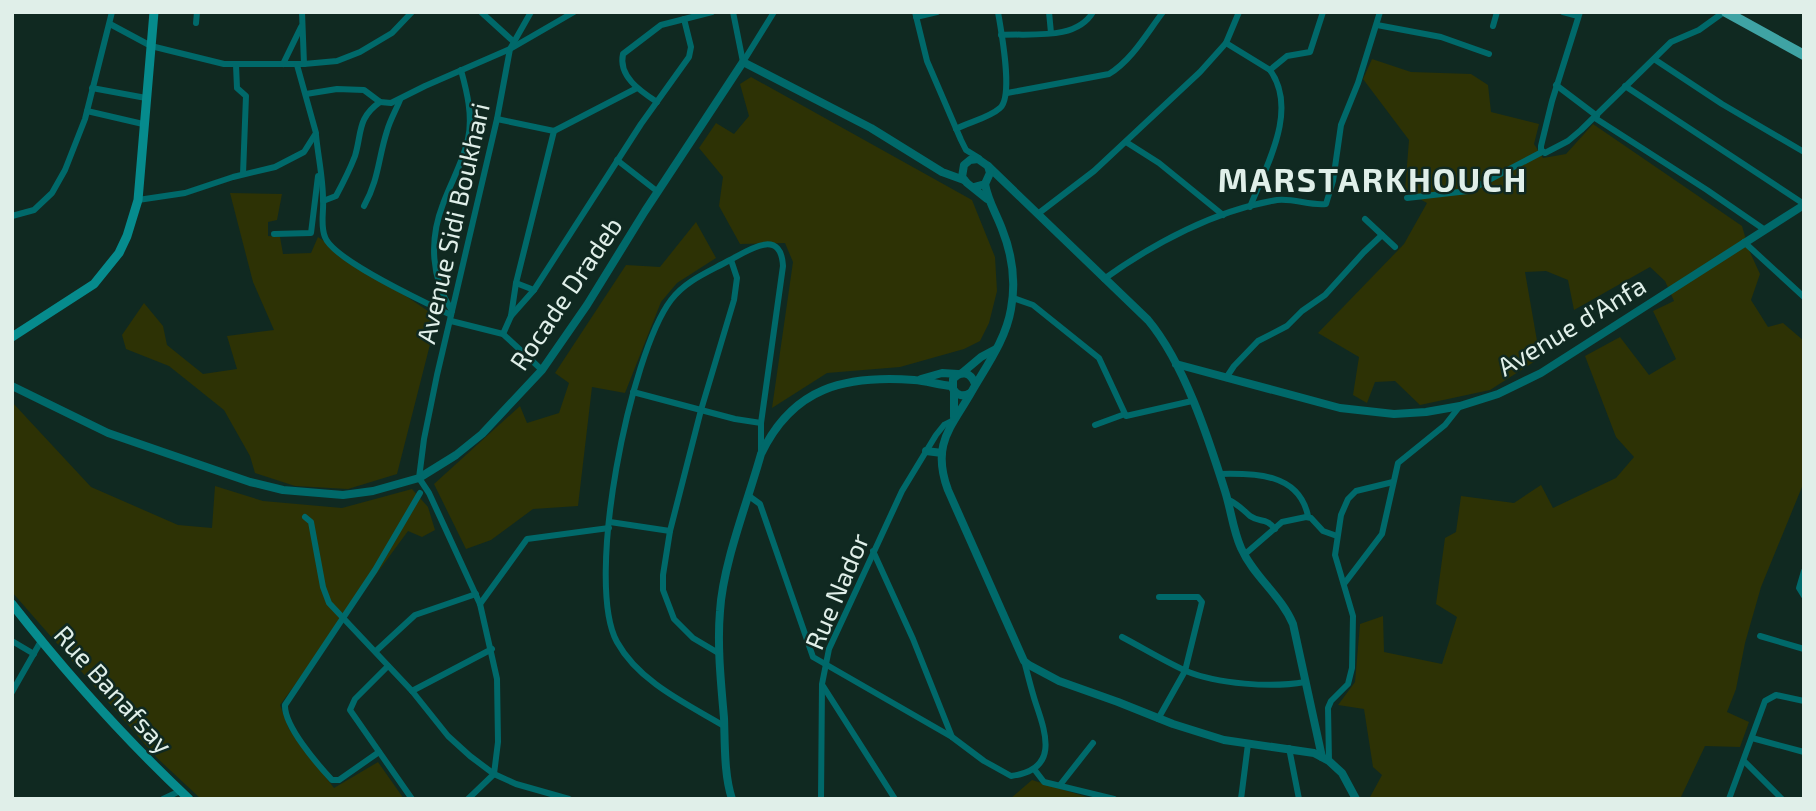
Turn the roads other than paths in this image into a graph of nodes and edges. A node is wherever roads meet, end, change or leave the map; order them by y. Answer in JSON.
{"nodes":[{"id":1,"x":112,"y":12,"type":"edge"},
{"id":2,"x":153,"y":12,"type":"edge"},
{"id":3,"x":197,"y":12,"type":"edge"},
{"id":4,"x":302,"y":12,"type":"edge"},
{"id":5,"x":411,"y":12,"type":"edge"},
{"id":6,"x":481,"y":12,"type":"edge"},
{"id":7,"x":531,"y":12,"type":"edge"},
{"id":8,"x":574,"y":12,"type":"edge"},
{"id":9,"x":712,"y":12,"type":"edge"},
{"id":10,"x":733,"y":12,"type":"edge"},
{"id":11,"x":774,"y":12,"type":"edge"},
{"id":12,"x":937,"y":12,"type":"edge"},
{"id":13,"x":998,"y":12,"type":"edge"},
{"id":14,"x":1049,"y":12,"type":"edge"},
{"id":15,"x":1093,"y":12,"type":"edge"},
{"id":16,"x":1163,"y":12,"type":"edge"},
{"id":17,"x":1239,"y":12,"type":"edge"},
{"id":18,"x":1323,"y":12,"type":"edge"},
{"id":19,"x":1380,"y":12,"type":"edge"},
{"id":20,"x":1497,"y":12,"type":"edge"},
{"id":21,"x":1563,"y":12,"type":"edge"},
{"id":22,"x":1725,"y":12,"type":"edge"},
{"id":23,"x":915,"y":14,"type":"edge"},
{"id":24,"x":1579,"y":14,"type":"edge"},
{"id":25,"x":684,"y":19,"type":"junction"},
{"id":26,"x":195,"y":23,"type":"dead end"},
{"id":27,"x":110,"y":24,"type":"junction"},
{"id":28,"x":301,"y":25,"type":"junction"},
{"id":29,"x":1377,"y":25,"type":"junction"},
{"id":30,"x":1493,"y":26,"type":"dead end"},
{"id":31,"x":1051,"y":33,"type":"junction"},
{"id":32,"x":1001,"y":35,"type":"junction"},
{"id":33,"x":514,"y":42,"type":"junction"},
{"id":34,"x":1226,"y":43,"type":"junction"},
{"id":35,"x":151,"y":46,"type":"junction"},
{"id":36,"x":510,"y":49,"type":"junction"},
{"id":37,"x":1489,"y":54,"type":"dead end"},
{"id":38,"x":1804,"y":55,"type":"edge"},
{"id":39,"x":1654,"y":59,"type":"junction"},
{"id":40,"x":743,"y":62,"type":"junction"},
{"id":41,"x":284,"y":64,"type":"junction"},
{"id":42,"x":301,"y":64,"type":"junction"},
{"id":43,"x":236,"y":65,"type":"junction"},
{"id":44,"x":461,"y":70,"type":"junction"},
{"id":45,"x":1270,"y":70,"type":"junction"},
{"id":46,"x":1556,"y":85,"type":"junction"},
{"id":47,"x":1625,"y":86,"type":"junction"},
{"id":48,"x":637,"y":88,"type":"junction"},
{"id":49,"x":92,"y":89,"type":"junction"},
{"id":50,"x":1007,"y":93,"type":"junction"},
{"id":51,"x":306,"y":94,"type":"junction"},
{"id":52,"x":146,"y":98,"type":"junction"},
{"id":53,"x":401,"y":99,"type":"junction"},
{"id":54,"x":380,"y":102,"type":"junction"},
{"id":55,"x":657,"y":102,"type":"junction"},
{"id":56,"x":87,"y":111,"type":"junction"},
{"id":57,"x":1596,"y":117,"type":"junction"},
{"id":58,"x":497,"y":119,"type":"junction"},
{"id":59,"x":144,"y":124,"type":"junction"},
{"id":60,"x":956,"y":129,"type":"junction"},
{"id":61,"x":554,"y":131,"type":"junction"},
{"id":62,"x":316,"y":133,"type":"junction"},
{"id":63,"x":1126,"y":142,"type":"junction"},
{"id":64,"x":967,"y":150,"type":"junction"},
{"id":65,"x":1542,"y":152,"type":"junction"},
{"id":66,"x":1804,"y":152,"type":"edge"},
{"id":67,"x":617,"y":160,"type":"junction"},
{"id":68,"x":985,"y":163,"type":"junction"},
{"id":69,"x":319,"y":164,"type":"junction"},
{"id":70,"x":965,"y":166,"type":"junction"},
{"id":71,"x":243,"y":174,"type":"junction"},
{"id":72,"x":950,"y":175,"type":"junction"},
{"id":73,"x":964,"y":180,"type":"junction"},
{"id":74,"x":986,"y":182,"type":"junction"},
{"id":75,"x":1005,"y":183,"type":"junction"},
{"id":76,"x":974,"y":187,"type":"junction"},
{"id":77,"x":658,"y":192,"type":"junction"},
{"id":78,"x":1407,"y":198,"type":"dead end"},
{"id":79,"x":988,"y":199,"type":"junction"},
{"id":80,"x":138,"y":200,"type":"junction"},
{"id":81,"x":323,"y":201,"type":"junction"},
{"id":82,"x":1804,"y":204,"type":"edge"},
{"id":83,"x":364,"y":206,"type":"dead end"},
{"id":84,"x":1250,"y":207,"type":"junction"},
{"id":85,"x":1039,"y":213,"type":"junction"},
{"id":86,"x":1223,"y":215,"type":"junction"},
{"id":87,"x":12,"y":216,"type":"edge"},
{"id":88,"x":1365,"y":219,"type":"dead end"},
{"id":89,"x":1765,"y":230,"type":"junction"},
{"id":90,"x":274,"y":234,"type":"dead end"},
{"id":91,"x":1382,"y":235,"type":"junction"},
{"id":92,"x":1744,"y":242,"type":"junction"},
{"id":93,"x":1395,"y":247,"type":"dead end"},
{"id":94,"x":731,"y":260,"type":"junction"},
{"id":95,"x":1104,"y":279,"type":"junction"},
{"id":96,"x":516,"y":283,"type":"junction"},
{"id":97,"x":534,"y":290,"type":"junction"},
{"id":98,"x":1804,"y":296,"type":"edge"},
{"id":99,"x":1013,"y":298,"type":"junction"},
{"id":100,"x":451,"y":316,"type":"junction"},
{"id":101,"x":511,"y":316,"type":"junction"},
{"id":102,"x":503,"y":334,"type":"junction"},
{"id":103,"x":13,"y":335,"type":"edge"},
{"id":104,"x":996,"y":349,"type":"junction"},
{"id":105,"x":1176,"y":364,"type":"junction"},
{"id":106,"x":542,"y":370,"type":"junction"},
{"id":107,"x":960,"y":373,"type":"junction"},
{"id":108,"x":1226,"y":378,"type":"junction"},
{"id":109,"x":918,"y":380,"type":"junction"},
{"id":110,"x":975,"y":384,"type":"junction"},
{"id":111,"x":12,"y":386,"type":"edge"},
{"id":112,"x":953,"y":389,"type":"junction"},
{"id":113,"x":633,"y":392,"type":"junction"},
{"id":114,"x":970,"y":393,"type":"junction"},
{"id":115,"x":1192,"y":401,"type":"junction"},
{"id":116,"x":1460,"y":406,"type":"junction"},
{"id":117,"x":701,"y":410,"type":"junction"},
{"id":118,"x":1125,"y":414,"type":"junction"},
{"id":119,"x":953,"y":419,"type":"junction"},
{"id":120,"x":761,"y":423,"type":"junction"},
{"id":121,"x":1095,"y":425,"type":"dead end"},
{"id":122,"x":926,"y":451,"type":"junction"},
{"id":123,"x":942,"y":453,"type":"junction"},
{"id":124,"x":761,"y":454,"type":"junction"},
{"id":125,"x":1219,"y":474,"type":"junction"},
{"id":126,"x":419,"y":478,"type":"junction"},
{"id":127,"x":1392,"y":482,"type":"junction"},
{"id":128,"x":420,"y":493,"type":"dead end"},
{"id":129,"x":749,"y":496,"type":"junction"},
{"id":130,"x":1227,"y":499,"type":"junction"},
{"id":131,"x":1308,"y":516,"type":"junction"},
{"id":132,"x":305,"y":517,"type":"dead end"},
{"id":133,"x":610,"y":525,"type":"junction"},
{"id":134,"x":1275,"y":529,"type":"junction"},
{"id":135,"x":670,"y":531,"type":"junction"},
{"id":136,"x":1337,"y":536,"type":"junction"},
{"id":137,"x":873,"y":551,"type":"junction"},
{"id":138,"x":1244,"y":555,"type":"junction"},
{"id":139,"x":1804,"y":571,"type":"edge"},
{"id":140,"x":1344,"y":584,"type":"junction"},
{"id":141,"x":476,"y":594,"type":"junction"},
{"id":142,"x":1804,"y":596,"type":"edge"},
{"id":143,"x":1159,"y":597,"type":"dead end"},
{"id":144,"x":12,"y":604,"type":"edge"},
{"id":145,"x":480,"y":604,"type":"junction"},
{"id":146,"x":343,"y":617,"type":"junction"},
{"id":147,"x":1122,"y":636,"type":"dead end"},
{"id":148,"x":1760,"y":636,"type":"dead end"},
{"id":149,"x":12,"y":641,"type":"edge"},
{"id":150,"x":41,"y":641,"type":"junction"},
{"id":151,"x":492,"y":649,"type":"junction"},
{"id":152,"x":1804,"y":649,"type":"edge"},
{"id":153,"x":376,"y":651,"type":"junction"},
{"id":154,"x":34,"y":654,"type":"junction"},
{"id":155,"x":720,"y":654,"type":"junction"},
{"id":156,"x":1024,"y":660,"type":"junction"},
{"id":157,"x":825,"y":664,"type":"junction"},
{"id":158,"x":388,"y":666,"type":"junction"},
{"id":159,"x":1185,"y":671,"type":"junction"},
{"id":160,"x":1305,"y":682,"type":"junction"},
{"id":161,"x":822,"y":684,"type":"junction"},
{"id":162,"x":412,"y":691,"type":"junction"},
{"id":163,"x":12,"y":692,"type":"edge"},
{"id":164,"x":1804,"y":701,"type":"edge"},
{"id":165,"x":1158,"y":719,"type":"junction"},
{"id":166,"x":724,"y":726,"type":"junction"},
{"id":167,"x":952,"y":737,"type":"junction"},
{"id":168,"x":1752,"y":738,"type":"junction"},
{"id":169,"x":1093,"y":743,"type":"dead end"},
{"id":170,"x":1248,"y":744,"type":"junction"},
{"id":171,"x":1289,"y":748,"type":"junction"},
{"id":172,"x":379,"y":752,"type":"junction"},
{"id":173,"x":1804,"y":752,"type":"edge"},
{"id":174,"x":1326,"y":759,"type":"junction"},
{"id":175,"x":1744,"y":761,"type":"junction"},
{"id":176,"x":1034,"y":769,"type":"junction"},
{"id":177,"x":494,"y":774,"type":"junction"},
{"id":178,"x":1059,"y":785,"type":"junction"},
{"id":179,"x":180,"y":791,"type":"junction"},
{"id":180,"x":163,"y":799,"type":"edge"},
{"id":181,"x":189,"y":799,"type":"edge"},
{"id":182,"x":412,"y":799,"type":"edge"},
{"id":183,"x":468,"y":799,"type":"edge"},
{"id":184,"x":569,"y":799,"type":"edge"},
{"id":185,"x":732,"y":799,"type":"edge"},
{"id":186,"x":821,"y":799,"type":"edge"},
{"id":187,"x":895,"y":799,"type":"edge"},
{"id":188,"x":1114,"y":799,"type":"edge"},
{"id":189,"x":1241,"y":799,"type":"edge"},
{"id":190,"x":1299,"y":799,"type":"edge"},
{"id":191,"x":1356,"y":799,"type":"edge"},
{"id":192,"x":1729,"y":799,"type":"edge"},
{"id":193,"x":1782,"y":799,"type":"edge"}],
"edges":[{"from":1,"to":27,"type":"street"},
{"from":2,"to":35,"type":"main road"},
{"from":3,"to":26,"type":"street"},
{"from":4,"to":28,"type":"street"},
{"from":5,"to":42,"type":"street"},
{"from":6,"to":33,"type":"street"},
{"from":7,"to":33,"type":"street","name":"Avenue Sidi Boukhari"},
{"from":8,"to":36,"type":"street"},
{"from":9,"to":25,"type":"street"},
{"from":10,"to":40,"type":"street"},
{"from":11,"to":40,"type":"street","name":"Rocade Dradeb"},
{"from":12,"to":23,"type":"street"},
{"from":13,"to":32,"type":"street"},
{"from":14,"to":31,"type":"street"},
{"from":15,"to":31,"type":"street"},
{"from":16,"to":50,"type":"street"},
{"from":17,"to":34,"type":"street"},
{"from":18,"to":45,"type":"street"},
{"from":19,"to":29,"type":"street"},
{"from":20,"to":30,"type":"street"},
{"from":21,"to":24,"type":"street"},
{"from":22,"to":38,"type":"main road"},
{"from":22,"to":39,"type":"street"},
{"from":23,"to":60,"type":"street"},
{"from":24,"to":46,"type":"street"},
{"from":25,"to":48,"type":"street"},
{"from":25,"to":55,"type":"street"},
{"from":27,"to":35,"type":"street"},
{"from":27,"to":49,"type":"street"},
{"from":28,"to":41,"type":"street"},
{"from":28,"to":42,"type":"street"},
{"from":29,"to":37,"type":"street"},
{"from":29,"to":84,"type":"street"},
{"from":31,"to":32,"type":"street"},
{"from":32,"to":50,"type":"street"},
{"from":33,"to":36,"type":"street","name":"Avenue Sidi Boukhari"},
{"from":34,"to":45,"type":"street"},
{"from":34,"to":63,"type":"street"},
{"from":35,"to":43,"type":"street"},
{"from":35,"to":52,"type":"main road"},
{"from":36,"to":44,"type":"street"},
{"from":36,"to":58,"type":"street","name":"Avenue Sidi Boukhari"},
{"from":39,"to":47,"type":"street"},
{"from":39,"to":66,"type":"street"},
{"from":40,"to":72,"type":"street"},
{"from":40,"to":77,"type":"street","name":"Rocade Dradeb"},
{"from":41,"to":42,"type":"street"},
{"from":41,"to":43,"type":"street"},
{"from":42,"to":51,"type":"street"},
{"from":43,"to":71,"type":"street"},
{"from":44,"to":53,"type":"street"},
{"from":44,"to":100,"type":"street"},
{"from":45,"to":84,"type":"street"},
{"from":46,"to":57,"type":"street"},
{"from":46,"to":65,"type":"street"},
{"from":47,"to":57,"type":"street"},
{"from":47,"to":82,"type":"street"},
{"from":48,"to":55,"type":"street"},
{"from":48,"to":61,"type":"street"},
{"from":49,"to":52,"type":"street"},
{"from":49,"to":56,"type":"street"},
{"from":50,"to":60,"type":"street"},
{"from":51,"to":54,"type":"street"},
{"from":51,"to":62,"type":"street"},
{"from":52,"to":59,"type":"main road"},
{"from":53,"to":54,"type":"street"},
{"from":53,"to":83,"type":"street"},
{"from":54,"to":81,"type":"street"},
{"from":55,"to":67,"type":"street"},
{"from":56,"to":59,"type":"street"},
{"from":56,"to":87,"type":"street"},
{"from":57,"to":65,"type":"street"},
{"from":57,"to":89,"type":"street"},
{"from":58,"to":61,"type":"street"},
{"from":58,"to":100,"type":"street","name":"Avenue Sidi Boukhari"},
{"from":59,"to":80,"type":"main road"},
{"from":60,"to":64,"type":"street"},
{"from":61,"to":96,"type":"street"},
{"from":62,"to":69,"type":"street"},
{"from":62,"to":71,"type":"street"},
{"from":63,"to":85,"type":"street"},
{"from":63,"to":86,"type":"street"},
{"from":64,"to":68,"type":"street"},
{"from":64,"to":70,"type":"street"},
{"from":65,"to":78,"type":"street"},
{"from":67,"to":77,"type":"street"},
{"from":67,"to":97,"type":"street"},
{"from":68,"to":70,"type":"street"},
{"from":68,"to":74,"type":"street"},
{"from":68,"to":75,"type":"street"},
{"from":69,"to":81,"type":"street"},
{"from":69,"to":90,"type":"street"},
{"from":70,"to":72,"type":"street"},
{"from":70,"to":73,"type":"street"},
{"from":71,"to":80,"type":"street"},
{"from":72,"to":73,"type":"street"},
{"from":73,"to":76,"type":"street"},
{"from":74,"to":75,"type":"street"},
{"from":74,"to":76,"type":"street"},
{"from":74,"to":79,"type":"street"},
{"from":75,"to":85,"type":"street"},
{"from":76,"to":79,"type":"street"},
{"from":77,"to":106,"type":"street","name":"Rocade Dradeb"},
{"from":79,"to":99,"type":"street"},
{"from":80,"to":103,"type":"main road"},
{"from":81,"to":100,"type":"street"},
{"from":82,"to":89,"type":"street","name":"Avenue d'Anfa"},
{"from":84,"to":86,"type":"street"},
{"from":85,"to":95,"type":"street"},
{"from":86,"to":95,"type":"street"},
{"from":88,"to":91,"type":"street"},
{"from":89,"to":92,"type":"street","name":"Avenue d'Anfa"},
{"from":91,"to":93,"type":"street"},
{"from":91,"to":108,"type":"street"},
{"from":92,"to":98,"type":"street"},
{"from":92,"to":116,"type":"street","name":"Avenue d'Anfa"},
{"from":94,"to":113,"type":"street"},
{"from":94,"to":117,"type":"street"},
{"from":94,"to":120,"type":"street"},
{"from":95,"to":105,"type":"street"},
{"from":96,"to":97,"type":"street"},
{"from":96,"to":101,"type":"street"},
{"from":97,"to":101,"type":"street"},
{"from":99,"to":104,"type":"street"},
{"from":99,"to":118,"type":"street"},
{"from":100,"to":102,"type":"street"},
{"from":100,"to":126,"type":"street","name":"Avenue Sidi Boukhari"},
{"from":101,"to":102,"type":"street"},
{"from":102,"to":106,"type":"street"},
{"from":104,"to":107,"type":"street"},
{"from":104,"to":110,"type":"street"},
{"from":105,"to":108,"type":"street","name":"Avenue d'Anfa"},
{"from":105,"to":115,"type":"street"},
{"from":106,"to":126,"type":"street","name":"Rocade Dradeb"},
{"from":107,"to":109,"type":"street"},
{"from":107,"to":110,"type":"street"},
{"from":107,"to":112,"type":"street"},
{"from":108,"to":116,"type":"street","name":"Avenue d'Anfa"},
{"from":109,"to":112,"type":"street"},
{"from":109,"to":124,"type":"street"},
{"from":110,"to":114,"type":"street"},
{"from":111,"to":126,"type":"street","name":"Rocade Dradeb"},
{"from":112,"to":114,"type":"street"},
{"from":112,"to":119,"type":"street"},
{"from":113,"to":117,"type":"street"},
{"from":113,"to":133,"type":"street"},
{"from":114,"to":119,"type":"street"},
{"from":115,"to":118,"type":"street"},
{"from":115,"to":125,"type":"street"},
{"from":116,"to":127,"type":"street"},
{"from":117,"to":120,"type":"street"},
{"from":117,"to":135,"type":"street"},
{"from":118,"to":121,"type":"street"},
{"from":119,"to":122,"type":"street","name":"Rue Nador"},
{"from":119,"to":123,"type":"street"},
{"from":120,"to":124,"type":"street"},
{"from":122,"to":123,"type":"street"},
{"from":122,"to":137,"type":"street","name":"Rue Nador"},
{"from":123,"to":156,"type":"street"},
{"from":124,"to":129,"type":"street"},
{"from":125,"to":130,"type":"street"},
{"from":125,"to":131,"type":"street"},
{"from":126,"to":141,"type":"street"},
{"from":127,"to":136,"type":"street"},
{"from":127,"to":140,"type":"street"},
{"from":128,"to":146,"type":"street"},
{"from":129,"to":155,"type":"street"},
{"from":129,"to":157,"type":"street"},
{"from":130,"to":134,"type":"street"},
{"from":130,"to":138,"type":"street"},
{"from":131,"to":134,"type":"street"},
{"from":131,"to":136,"type":"street"},
{"from":132,"to":146,"type":"street"},
{"from":133,"to":135,"type":"street"},
{"from":133,"to":145,"type":"street"},
{"from":133,"to":166,"type":"street"},
{"from":134,"to":138,"type":"street"},
{"from":135,"to":155,"type":"street"},
{"from":136,"to":140,"type":"street"},
{"from":137,"to":157,"type":"street","name":"Rue Nador"},
{"from":137,"to":167,"type":"street"},
{"from":138,"to":160,"type":"street"},
{"from":139,"to":142,"type":"street"},
{"from":140,"to":174,"type":"street"},
{"from":141,"to":145,"type":"street"},
{"from":141,"to":153,"type":"street"},
{"from":143,"to":159,"type":"street"},
{"from":144,"to":150,"type":"main road","name":"Rue Banafsay"},
{"from":145,"to":151,"type":"street"},
{"from":146,"to":153,"type":"street"},
{"from":146,"to":172,"type":"street"},
{"from":147,"to":159,"type":"street"},
{"from":148,"to":152,"type":"street"},
{"from":149,"to":154,"type":"street"},
{"from":150,"to":154,"type":"street"},
{"from":150,"to":179,"type":"main road","name":"Rue Banafsay"},
{"from":151,"to":162,"type":"street"},
{"from":151,"to":177,"type":"street"},
{"from":153,"to":158,"type":"street"},
{"from":154,"to":163,"type":"street"},
{"from":155,"to":166,"type":"street"},
{"from":156,"to":165,"type":"street"},
{"from":156,"to":176,"type":"street"},
{"from":157,"to":161,"type":"street","name":"Rue Nador"},
{"from":157,"to":167,"type":"street"},
{"from":158,"to":162,"type":"street"},
{"from":158,"to":172,"type":"street"},
{"from":159,"to":160,"type":"street"},
{"from":159,"to":165,"type":"street"},
{"from":160,"to":174,"type":"street"},
{"from":161,"to":186,"type":"street","name":"Rue Nador"},
{"from":161,"to":187,"type":"street"},
{"from":162,"to":177,"type":"street"},
{"from":164,"to":168,"type":"street"},
{"from":165,"to":170,"type":"street"},
{"from":166,"to":185,"type":"street"},
{"from":167,"to":176,"type":"street"},
{"from":168,"to":173,"type":"street"},
{"from":168,"to":175,"type":"street"},
{"from":169,"to":178,"type":"street"},
{"from":170,"to":171,"type":"street"},
{"from":170,"to":189,"type":"street"},
{"from":171,"to":174,"type":"street"},
{"from":171,"to":190,"type":"street"},
{"from":172,"to":182,"type":"street"},
{"from":174,"to":191,"type":"street"},
{"from":175,"to":192,"type":"street"},
{"from":175,"to":193,"type":"street"},
{"from":176,"to":178,"type":"street"},
{"from":177,"to":183,"type":"street"},
{"from":177,"to":184,"type":"street"},
{"from":178,"to":188,"type":"street"},
{"from":179,"to":180,"type":"street"},
{"from":179,"to":181,"type":"main road","name":"Rue Banafsay"}]}
